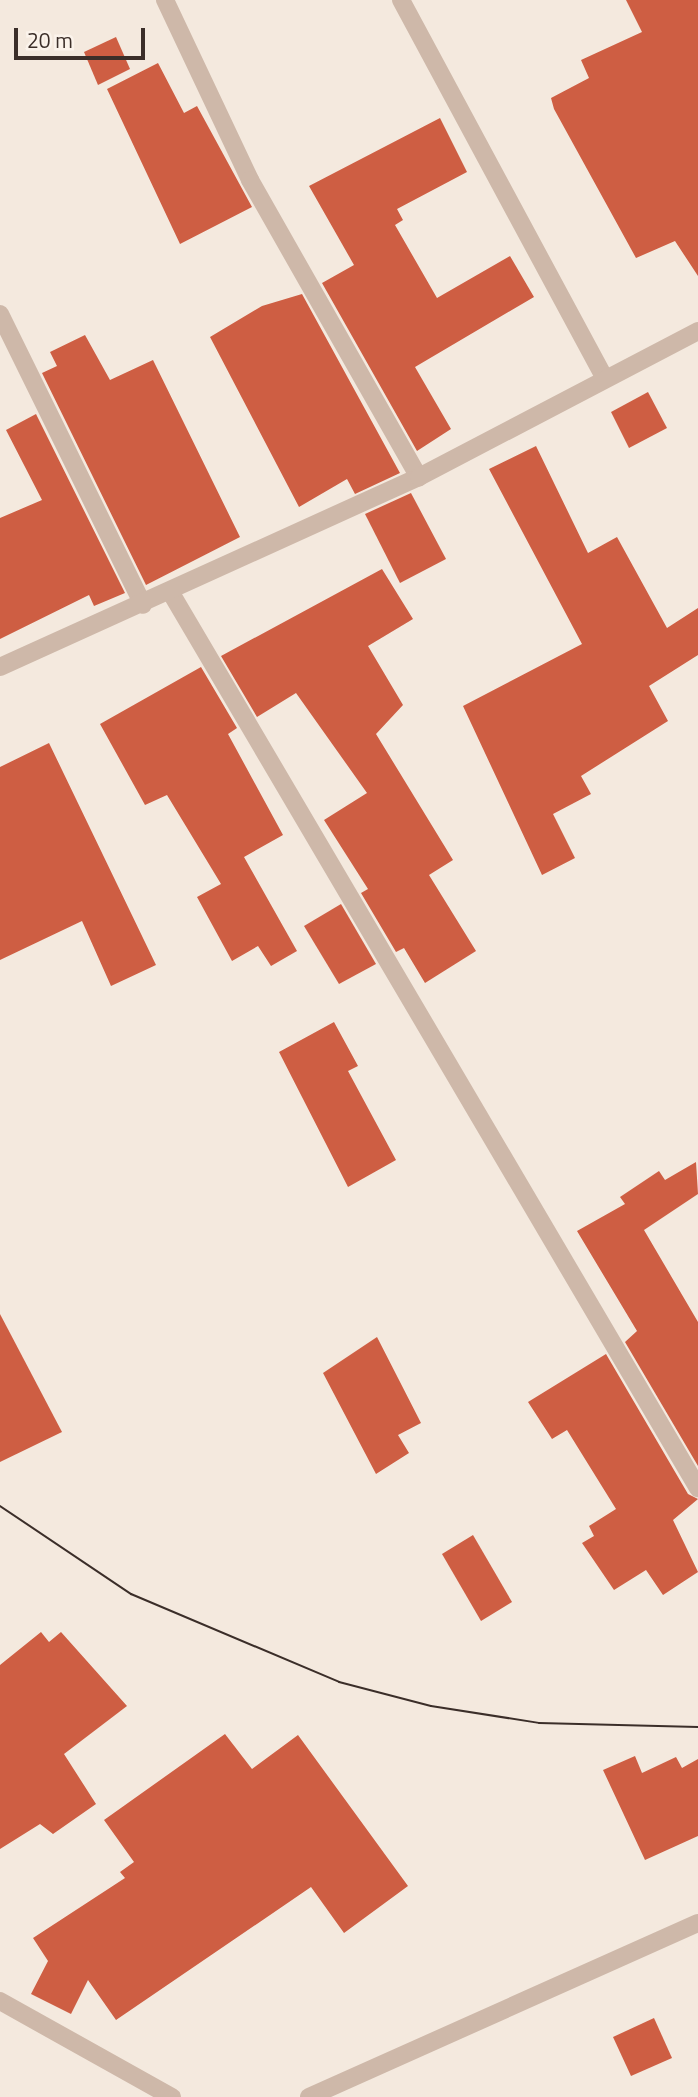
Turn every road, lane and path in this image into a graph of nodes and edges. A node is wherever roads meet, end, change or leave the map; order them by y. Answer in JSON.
{"nodes":[{"id":1,"x":165,"y":0,"type":"edge"},
{"id":2,"x":401,"y":0,"type":"edge"},
{"id":3,"x":0,"y":314,"type":"edge"},
{"id":4,"x":698,"y":331,"type":"edge"},
{"id":5,"x":605,"y":379,"type":"junction"},
{"id":6,"x":419,"y":477,"type":"junction"},
{"id":7,"x":171,"y":593,"type":"junction"},
{"id":8,"x":142,"y":605,"type":"junction"},
{"id":9,"x":0,"y":667,"type":"edge"},
{"id":10,"x":698,"y":1488,"type":"edge"},
{"id":11,"x":698,"y":1923,"type":"edge"},
{"id":12,"x":0,"y":2001,"type":"edge"},
{"id":13,"x":172,"y":2097,"type":"edge"},
{"id":14,"x":309,"y":2097,"type":"edge"}],
"edges":[{"from":1,"to":6,"type":"street"},
{"from":2,"to":5,"type":"street"},
{"from":3,"to":8,"type":"street"},
{"from":4,"to":5,"type":"street"},
{"from":5,"to":6,"type":"street"},
{"from":6,"to":7,"type":"street"},
{"from":7,"to":8,"type":"street"},
{"from":7,"to":10,"type":"street"},
{"from":8,"to":9,"type":"street"},
{"from":11,"to":14,"type":"street"},
{"from":12,"to":13,"type":"street"}]}
